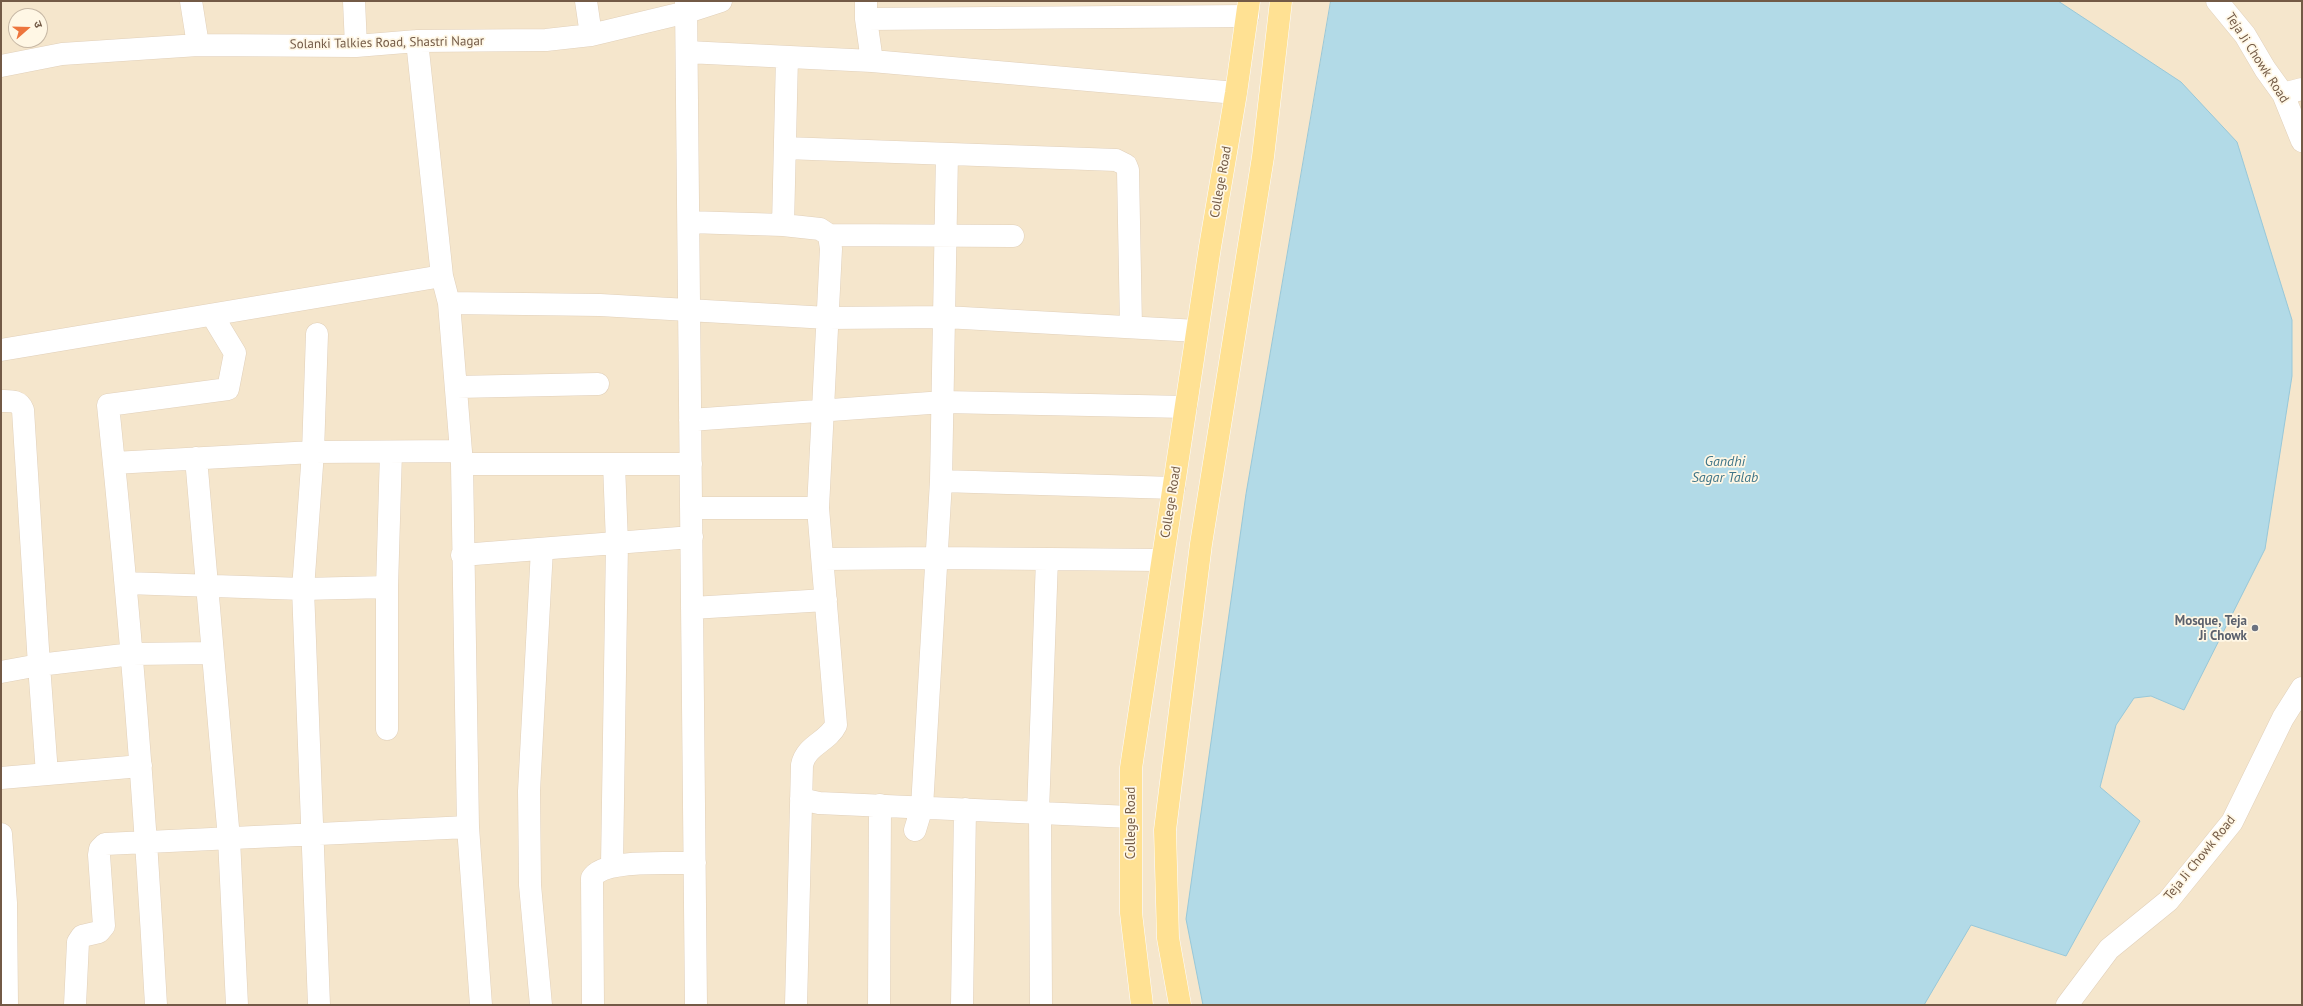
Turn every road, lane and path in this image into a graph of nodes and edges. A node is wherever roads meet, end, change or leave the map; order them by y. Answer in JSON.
{"nodes":[{"id":1,"x":191,"y":1,"type":"edge"},
{"id":2,"x":354,"y":1,"type":"edge"},
{"id":3,"x":586,"y":1,"type":"edge"},
{"id":4,"x":721,"y":1,"type":"edge"},
{"id":5,"x":1281,"y":1,"type":"edge"},
{"id":6,"x":2217,"y":1,"type":"edge"},
{"id":7,"x":686,"y":7,"type":"edge"},
{"id":8,"x":1249,"y":9,"type":"edge"},
{"id":9,"x":866,"y":10,"type":"edge"},
{"id":10,"x":591,"y":35,"type":"junction"},
{"id":11,"x":417,"y":41,"type":"junction"},
{"id":12,"x":198,"y":45,"type":"junction"},
{"id":13,"x":356,"y":46,"type":"junction"},
{"id":14,"x":687,"y":52,"type":"junction"},
{"id":15,"x":787,"y":57,"type":"junction"},
{"id":16,"x":872,"y":62,"type":"junction"},
{"id":17,"x":1,"y":66,"type":"edge"},
{"id":18,"x":2292,"y":92,"type":"edge"},
{"id":19,"x":1236,"y":93,"type":"junction"},
{"id":20,"x":2302,"y":141,"type":"edge"},
{"id":21,"x":785,"y":148,"type":"junction"},
{"id":22,"x":947,"y":154,"type":"junction"},
{"id":23,"x":689,"y":222,"type":"junction"},
{"id":24,"x":782,"y":225,"type":"junction"},
{"id":25,"x":946,"y":234,"type":"junction"},
{"id":26,"x":829,"y":235,"type":"junction"},
{"id":27,"x":1013,"y":236,"type":"dead end"},
{"id":28,"x":442,"y":276,"type":"junction"},
{"id":29,"x":450,"y":303,"type":"junction"},
{"id":30,"x":690,"y":312,"type":"junction"},
{"id":31,"x":212,"y":315,"type":"junction"},
{"id":32,"x":945,"y":317,"type":"junction"},
{"id":33,"x":828,"y":318,"type":"junction"},
{"id":34,"x":1131,"y":327,"type":"junction"},
{"id":35,"x":1198,"y":331,"type":"junction"},
{"id":36,"x":318,"y":334,"type":"dead end"},
{"id":37,"x":1,"y":350,"type":"edge"},
{"id":38,"x":598,"y":384,"type":"dead end"},
{"id":39,"x":457,"y":387,"type":"junction"},
{"id":40,"x":1,"y":401,"type":"edge"},
{"id":41,"x":944,"y":402,"type":"junction"},
{"id":42,"x":1186,"y":407,"type":"junction"},
{"id":43,"x":823,"y":410,"type":"junction"},
{"id":44,"x":690,"y":420,"type":"junction"},
{"id":45,"x":313,"y":452,"type":"junction"},
{"id":46,"x":391,"y":452,"type":"junction"},
{"id":47,"x":462,"y":457,"type":"junction"},
{"id":48,"x":196,"y":458,"type":"junction"},
{"id":49,"x":114,"y":463,"type":"junction"},
{"id":50,"x":614,"y":464,"type":"junction"},
{"id":51,"x":691,"y":464,"type":"junction"},
{"id":52,"x":941,"y":480,"type":"junction"},
{"id":53,"x":1174,"y":488,"type":"junction"},
{"id":54,"x":691,"y":508,"type":"junction"},
{"id":55,"x":818,"y":508,"type":"junction"},
{"id":56,"x":692,"y":537,"type":"junction"},
{"id":57,"x":617,"y":543,"type":"junction"},
{"id":58,"x":542,"y":549,"type":"junction"},
{"id":59,"x":462,"y":555,"type":"junction"},
{"id":60,"x":937,"y":558,"type":"junction"},
{"id":61,"x":1047,"y":559,"type":"junction"},
{"id":62,"x":823,"y":560,"type":"junction"},
{"id":63,"x":1162,"y":560,"type":"junction"},
{"id":64,"x":126,"y":582,"type":"junction"},
{"id":65,"x":206,"y":586,"type":"junction"},
{"id":66,"x":387,"y":587,"type":"junction"},
{"id":67,"x":303,"y":590,"type":"junction"},
{"id":68,"x":826,"y":600,"type":"junction"},
{"id":69,"x":692,"y":608,"type":"junction"},
{"id":70,"x":212,"y":653,"type":"junction"},
{"id":71,"x":132,"y":654,"type":"junction"},
{"id":72,"x":39,"y":664,"type":"junction"},
{"id":73,"x":1,"y":672,"type":"edge"},
{"id":74,"x":2302,"y":688,"type":"edge"},
{"id":75,"x":2292,"y":719,"type":"edge"},
{"id":76,"x":387,"y":729,"type":"dead end"},
{"id":77,"x":141,"y":766,"type":"junction"},
{"id":78,"x":47,"y":774,"type":"junction"},
{"id":79,"x":1,"y":778,"type":"edge"},
{"id":80,"x":801,"y":799,"type":"junction"},
{"id":81,"x":880,"y":805,"type":"junction"},
{"id":82,"x":922,"y":807,"type":"junction"},
{"id":83,"x":965,"y":809,"type":"junction"},
{"id":84,"x":1038,"y":812,"type":"junction"},
{"id":85,"x":1130,"y":817,"type":"junction"},
{"id":86,"x":468,"y":827,"type":"junction"},
{"id":87,"x":916,"y":830,"type":"dead end"},
{"id":88,"x":1,"y":834,"type":"edge"},
{"id":89,"x":312,"y":835,"type":"junction"},
{"id":90,"x":229,"y":839,"type":"junction"},
{"id":91,"x":147,"y":842,"type":"junction"},
{"id":92,"x":695,"y":863,"type":"junction"},
{"id":93,"x":612,"y":865,"type":"junction"},
{"id":94,"x":3,"y":903,"type":"edge"},
{"id":95,"x":7,"y":1005,"type":"edge"},
{"id":96,"x":76,"y":1005,"type":"edge"},
{"id":97,"x":156,"y":1005,"type":"edge"},
{"id":98,"x":237,"y":1005,"type":"edge"},
{"id":99,"x":319,"y":1005,"type":"edge"},
{"id":100,"x":481,"y":1005,"type":"edge"},
{"id":101,"x":541,"y":1005,"type":"edge"},
{"id":102,"x":593,"y":1005,"type":"edge"},
{"id":103,"x":696,"y":1005,"type":"edge"},
{"id":104,"x":796,"y":1005,"type":"edge"},
{"id":105,"x":879,"y":1005,"type":"edge"},
{"id":106,"x":962,"y":1005,"type":"edge"},
{"id":107,"x":1041,"y":1005,"type":"edge"},
{"id":108,"x":1142,"y":1005,"type":"edge"},
{"id":109,"x":1180,"y":1005,"type":"edge"},
{"id":110,"x":2067,"y":1005,"type":"edge"}],
"edges":[{"from":1,"to":12,"type":"street"},
{"from":2,"to":13,"type":"street"},
{"from":3,"to":10,"type":"street"},
{"from":4,"to":7,"type":"street","name":"Solanki Talkies Road, Shastri Nagar"},
{"from":5,"to":109,"type":"main road"},
{"from":6,"to":18,"type":"street","name":"Teja Ji Chowk Road"},
{"from":7,"to":10,"type":"street","name":"Solanki Talkies Road, Shastri Nagar"},
{"from":7,"to":14,"type":"street"},
{"from":8,"to":9,"type":"street"},
{"from":8,"to":19,"type":"main road","name":"College Road"},
{"from":9,"to":16,"type":"street"},
{"from":10,"to":11,"type":"street","name":"Solanki Talkies Road, Shastri Nagar"},
{"from":11,"to":13,"type":"street","name":"Solanki Talkies Road, Shastri Nagar"},
{"from":11,"to":28,"type":"street"},
{"from":12,"to":13,"type":"street","name":"Solanki Talkies Road, Shastri Nagar"},
{"from":12,"to":17,"type":"street","name":"Solanki Talkies Road, Shastri Nagar"},
{"from":14,"to":15,"type":"street"},
{"from":14,"to":23,"type":"street"},
{"from":15,"to":16,"type":"street"},
{"from":15,"to":21,"type":"street"},
{"from":16,"to":19,"type":"street"},
{"from":18,"to":20,"type":"street","name":"Teja Ji Chowk Road"},
{"from":19,"to":35,"type":"main road","name":"College Road"},
{"from":21,"to":22,"type":"street"},
{"from":21,"to":24,"type":"street"},
{"from":22,"to":25,"type":"street"},
{"from":22,"to":34,"type":"street"},
{"from":23,"to":24,"type":"street"},
{"from":23,"to":30,"type":"street"},
{"from":24,"to":26,"type":"street"},
{"from":25,"to":26,"type":"street"},
{"from":25,"to":27,"type":"street"},
{"from":25,"to":32,"type":"street"},
{"from":26,"to":33,"type":"street"},
{"from":28,"to":29,"type":"street"},
{"from":28,"to":31,"type":"street"},
{"from":29,"to":30,"type":"street"},
{"from":29,"to":39,"type":"street"},
{"from":30,"to":33,"type":"street"},
{"from":30,"to":44,"type":"street"},
{"from":31,"to":37,"type":"street"},
{"from":31,"to":49,"type":"street"},
{"from":32,"to":33,"type":"street"},
{"from":32,"to":34,"type":"street"},
{"from":32,"to":41,"type":"street"},
{"from":33,"to":43,"type":"street"},
{"from":34,"to":35,"type":"street"},
{"from":35,"to":42,"type":"main road","name":"College Road"},
{"from":36,"to":45,"type":"street"},
{"from":38,"to":39,"type":"street"},
{"from":39,"to":47,"type":"street"},
{"from":40,"to":72,"type":"street"},
{"from":41,"to":42,"type":"street"},
{"from":41,"to":43,"type":"street"},
{"from":41,"to":52,"type":"street"},
{"from":42,"to":53,"type":"main road","name":"College Road"},
{"from":43,"to":44,"type":"street"},
{"from":43,"to":55,"type":"street"},
{"from":44,"to":51,"type":"street"},
{"from":45,"to":46,"type":"street"},
{"from":45,"to":48,"type":"street"},
{"from":45,"to":67,"type":"street"},
{"from":46,"to":47,"type":"street"},
{"from":46,"to":66,"type":"street"},
{"from":47,"to":50,"type":"street"},
{"from":47,"to":59,"type":"street"},
{"from":48,"to":49,"type":"street"},
{"from":48,"to":65,"type":"street"},
{"from":49,"to":64,"type":"street"},
{"from":50,"to":51,"type":"street"},
{"from":50,"to":57,"type":"street"},
{"from":51,"to":54,"type":"street"},
{"from":52,"to":53,"type":"street"},
{"from":52,"to":60,"type":"street"},
{"from":53,"to":63,"type":"main road","name":"College Road"},
{"from":54,"to":55,"type":"street"},
{"from":54,"to":56,"type":"street"},
{"from":55,"to":62,"type":"street"},
{"from":56,"to":57,"type":"street"},
{"from":56,"to":69,"type":"street"},
{"from":57,"to":58,"type":"street"},
{"from":57,"to":93,"type":"street"},
{"from":58,"to":59,"type":"street"},
{"from":58,"to":101,"type":"street"},
{"from":59,"to":86,"type":"street"},
{"from":60,"to":61,"type":"street"},
{"from":60,"to":62,"type":"street"},
{"from":60,"to":82,"type":"street"},
{"from":61,"to":63,"type":"street"},
{"from":61,"to":84,"type":"street"},
{"from":62,"to":68,"type":"street"},
{"from":63,"to":85,"type":"main road","name":"College Road"},
{"from":64,"to":65,"type":"street"},
{"from":64,"to":71,"type":"street"},
{"from":65,"to":67,"type":"street"},
{"from":65,"to":70,"type":"street"},
{"from":66,"to":67,"type":"street"},
{"from":66,"to":76,"type":"street"},
{"from":67,"to":89,"type":"street"},
{"from":68,"to":69,"type":"street"},
{"from":68,"to":80,"type":"street"},
{"from":69,"to":92,"type":"street"},
{"from":70,"to":71,"type":"street"},
{"from":70,"to":90,"type":"street"},
{"from":71,"to":72,"type":"street"},
{"from":71,"to":77,"type":"street"},
{"from":72,"to":73,"type":"street"},
{"from":72,"to":78,"type":"street"},
{"from":74,"to":75,"type":"street","name":"Teja Ji Chowk Road"},
{"from":75,"to":110,"type":"street","name":"Teja Ji Chowk Road"},
{"from":77,"to":78,"type":"street"},
{"from":77,"to":91,"type":"street"},
{"from":78,"to":79,"type":"street"},
{"from":80,"to":81,"type":"street"},
{"from":80,"to":104,"type":"street"},
{"from":81,"to":82,"type":"street"},
{"from":81,"to":105,"type":"street"},
{"from":82,"to":83,"type":"street"},
{"from":82,"to":87,"type":"street"},
{"from":83,"to":84,"type":"street"},
{"from":83,"to":106,"type":"street"},
{"from":84,"to":85,"type":"street"},
{"from":84,"to":107,"type":"street"},
{"from":85,"to":108,"type":"main road","name":"College Road"},
{"from":86,"to":89,"type":"street"},
{"from":86,"to":100,"type":"street"},
{"from":88,"to":94,"type":"street"},
{"from":89,"to":90,"type":"street"},
{"from":89,"to":99,"type":"street"},
{"from":90,"to":91,"type":"street"},
{"from":90,"to":98,"type":"street"},
{"from":91,"to":96,"type":"street"},
{"from":91,"to":97,"type":"street"},
{"from":92,"to":93,"type":"street"},
{"from":92,"to":103,"type":"street"},
{"from":93,"to":102,"type":"street"},
{"from":94,"to":95,"type":"street"}]}
